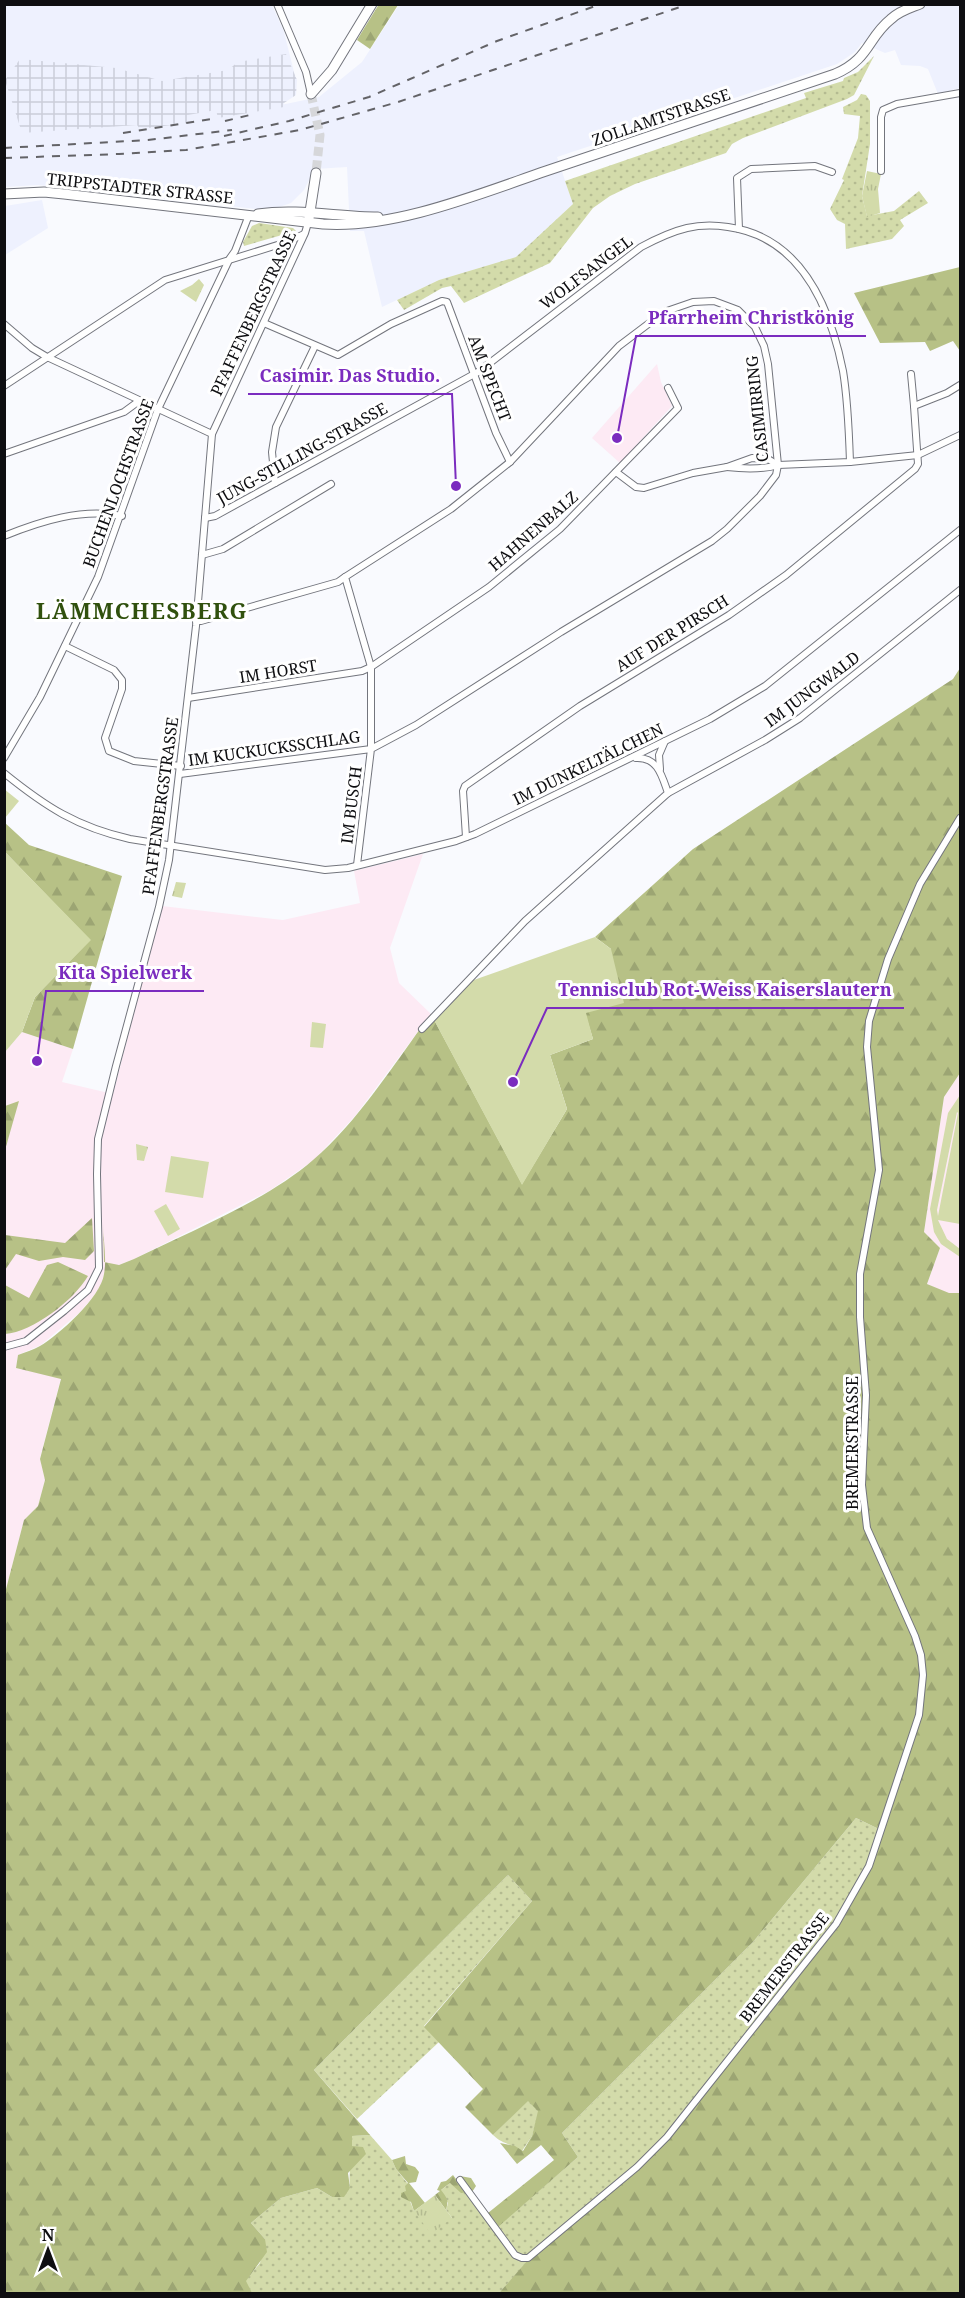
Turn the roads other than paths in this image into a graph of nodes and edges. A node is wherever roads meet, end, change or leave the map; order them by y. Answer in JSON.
{"nodes":[{"id":1,"x":277,"y":4,"type":"edge"},
{"id":2,"x":372,"y":4,"type":"edge"},
{"id":3,"x":920,"y":4,"type":"edge"},
{"id":4,"x":960,"y":93,"type":"edge"},
{"id":5,"x":311,"y":94,"type":"joint"},
{"id":6,"x":881,"y":171,"type":"dead end"},
{"id":7,"x":832,"y":172,"type":"dead end"},
{"id":8,"x":316,"y":173,"type":"tunnel mouth"},
{"id":9,"x":4,"y":194,"type":"edge"},
{"id":10,"x":27,"y":194,"type":"junction"},
{"id":11,"x":4,"y":199,"type":"edge"},
{"id":12,"x":310,"y":212,"type":"junction"},
{"id":13,"x":249,"y":215,"type":"junction"},
{"id":14,"x":388,"y":218,"type":"junction"},
{"id":15,"x":308,"y":223,"type":"junction"},
{"id":16,"x":739,"y":229,"type":"junction"},
{"id":17,"x":305,"y":233,"type":"junction"},
{"id":18,"x":287,"y":242,"type":"junction"},
{"id":19,"x":295,"y":255,"type":"junction"},
{"id":20,"x":230,"y":258,"type":"junction"},
{"id":21,"x":264,"y":323,"type":"junction"},
{"id":22,"x":4,"y":324,"type":"edge"},
{"id":23,"x":315,"y":346,"type":"junction"},
{"id":24,"x":47,"y":357,"type":"junction"},
{"id":25,"x":911,"y":374,"type":"dead end"},
{"id":26,"x":474,"y":375,"type":"junction"},
{"id":27,"x":960,"y":385,"type":"edge"},
{"id":28,"x":4,"y":386,"type":"edge"},
{"id":29,"x":668,"y":388,"type":"dead end"},
{"id":30,"x":139,"y":401,"type":"junction"},
{"id":31,"x":914,"y":406,"type":"junction"},
{"id":32,"x":158,"y":409,"type":"junction"},
{"id":33,"x":212,"y":434,"type":"junction"},
{"id":34,"x":960,"y":435,"type":"edge"},
{"id":35,"x":4,"y":454,"type":"edge"},
{"id":36,"x":918,"y":455,"type":"junction"},
{"id":37,"x":510,"y":462,"type":"junction"},
{"id":38,"x":850,"y":462,"type":"junction"},
{"id":39,"x":778,"y":465,"type":"junction"},
{"id":40,"x":727,"y":467,"type":"junction"},
{"id":41,"x":616,"y":472,"type":"junction"},
{"id":42,"x":274,"y":483,"type":"junction"},
{"id":43,"x":331,"y":484,"type":"dead end"},
{"id":44,"x":122,"y":516,"type":"junction"},
{"id":45,"x":205,"y":518,"type":"junction"},
{"id":46,"x":960,"y":530,"type":"edge"},
{"id":47,"x":4,"y":536,"type":"edge"},
{"id":48,"x":202,"y":555,"type":"junction"},
{"id":49,"x":345,"y":577,"type":"junction"},
{"id":50,"x":960,"y":590,"type":"edge"},
{"id":51,"x":196,"y":621,"type":"junction"},
{"id":52,"x":65,"y":646,"type":"junction"},
{"id":53,"x":371,"y":667,"type":"junction"},
{"id":54,"x":188,"y":698,"type":"junction"},
{"id":55,"x":665,"y":741,"type":"junction"},
{"id":56,"x":371,"y":749,"type":"junction"},
{"id":57,"x":4,"y":758,"type":"edge"},
{"id":58,"x":632,"y":758,"type":"junction"},
{"id":59,"x":660,"y":769,"type":"junction"},
{"id":60,"x":180,"y":770,"type":"junction"},
{"id":61,"x":4,"y":773,"type":"edge"},
{"id":62,"x":668,"y":793,"type":"junction"},
{"id":63,"x":960,"y":819,"type":"edge"},
{"id":64,"x":466,"y":837,"type":"junction"},
{"id":65,"x":171,"y":846,"type":"junction"},
{"id":66,"x":357,"y":865,"type":"junction"},
{"id":67,"x":422,"y":1029,"type":"dead end"},
{"id":68,"x":4,"y":1347,"type":"edge"},
{"id":69,"x":460,"y":2180,"type":"dead end"}],
"edges":[{"from":1,"to":5,"type":"street"},
{"from":2,"to":5,"type":"main road"},
{"from":3,"to":14,"type":"main road","name":"ZOLLAMTSTRASSE"},
{"from":4,"to":6,"type":"street"},
{"from":7,"to":16,"type":"street"},
{"from":8,"to":12,"type":"main road"},
{"from":9,"to":10,"type":"main road","name":"TRIPPSTADTER STRASSE"},
{"from":10,"to":11,"type":"main road","name":"TRIPPSTADTER STRASSE"},
{"from":10,"to":13,"type":"main road","name":"TRIPPSTADTER STRASSE"},
{"from":12,"to":13,"type":"main road","name":"TRIPPSTADTER STRASSE"},
{"from":12,"to":14,"type":"main road","name":"ZOLLAMTSTRASSE"},
{"from":12,"to":15,"type":"main road"},
{"from":13,"to":15,"type":"main road","name":"TRIPPSTADTER STRASSE"},
{"from":13,"to":20,"type":"street","name":"BUCHENLOCHSTRASSE"},
{"from":14,"to":15,"type":"main road","name":"ZOLLAMTSTRASSE"},
{"from":15,"to":17,"type":"street","name":"PFAFFENBERGSTRASSE"},
{"from":16,"to":26,"type":"street","name":"WOLFSANGEL"},
{"from":16,"to":38,"type":"street","name":"WOLFSANGEL"},
{"from":17,"to":18,"type":"street"},
{"from":17,"to":19,"type":"street","name":"PFAFFENBERGSTRASSE"},
{"from":18,"to":19,"type":"street"},
{"from":18,"to":20,"type":"street"},
{"from":19,"to":21,"type":"street","name":"PFAFFENBERGSTRASSE"},
{"from":20,"to":24,"type":"street"},
{"from":20,"to":32,"type":"street","name":"BUCHENLOCHSTRASSE"},
{"from":21,"to":23,"type":"street"},
{"from":21,"to":33,"type":"street","name":"PFAFFENBERGSTRASSE"},
{"from":22,"to":24,"type":"street"},
{"from":23,"to":26,"type":"street","name":"AM SPECHT"},
{"from":23,"to":42,"type":"street"},
{"from":24,"to":28,"type":"street"},
{"from":24,"to":30,"type":"street"},
{"from":25,"to":31,"type":"street"},
{"from":26,"to":37,"type":"street","name":"AM SPECHT"},
{"from":26,"to":42,"type":"street","name":"JUNG-STILLING-STRASSE"},
{"from":27,"to":31,"type":"street"},
{"from":29,"to":41,"type":"street","name":"HAHNENBALZ"},
{"from":30,"to":32,"type":"street"},
{"from":30,"to":35,"type":"street"},
{"from":31,"to":36,"type":"street"},
{"from":32,"to":33,"type":"street"},
{"from":32,"to":44,"type":"street","name":"BUCHENLOCHSTRASSE"},
{"from":33,"to":45,"type":"street","name":"PFAFFENBERGSTRASSE"},
{"from":34,"to":36,"type":"street"},
{"from":36,"to":38,"type":"street"},
{"from":36,"to":64,"type":"street","name":"AUF DER PIRSCH"},
{"from":37,"to":39,"type":"street","name":"CASIMIRRING"},
{"from":37,"to":49,"type":"street","name":"CASIMIRRING"},
{"from":38,"to":39,"type":"street"},
{"from":39,"to":40,"type":"street"},
{"from":39,"to":40,"type":"street"},
{"from":39,"to":56,"type":"street","name":"CASIMIRRING"},
{"from":40,"to":41,"type":"street"},
{"from":41,"to":53,"type":"street","name":"HAHNENBALZ"},
{"from":42,"to":45,"type":"street","name":"JUNG-STILLING-STRASSE"},
{"from":43,"to":48,"type":"street"},
{"from":44,"to":47,"type":"street"},
{"from":44,"to":52,"type":"street","name":"BUCHENLOCHSTRASSE"},
{"from":45,"to":48,"type":"street","name":"PFAFFENBERGSTRASSE"},
{"from":46,"to":55,"type":"street","name":"IM DUNKELTÄLCHEN"},
{"from":48,"to":51,"type":"street","name":"PFAFFENBERGSTRASSE"},
{"from":49,"to":51,"type":"street","name":"CASIMIRRING"},
{"from":49,"to":53,"type":"street"},
{"from":50,"to":62,"type":"street","name":"IM JUNGWALD"},
{"from":51,"to":54,"type":"street","name":"PFAFFENBERGSTRASSE"},
{"from":52,"to":57,"type":"street","name":"BUCHENLOCHSTRASSE"},
{"from":52,"to":60,"type":"street","name":"IM KUCKUCKSSCHLAG"},
{"from":53,"to":54,"type":"street","name":"IM HORST"},
{"from":53,"to":56,"type":"street"},
{"from":54,"to":60,"type":"street","name":"PFAFFENBERGSTRASSE"},
{"from":55,"to":58,"type":"street","name":"IM DUNKELTÄLCHEN"},
{"from":55,"to":59,"type":"street"},
{"from":56,"to":60,"type":"street","name":"IM KUCKUCKSSCHLAG"},
{"from":56,"to":66,"type":"street","name":"IM BUSCH"},
{"from":58,"to":59,"type":"street"},
{"from":58,"to":64,"type":"street","name":"IM DUNKELTÄLCHEN"},
{"from":59,"to":62,"type":"street"},
{"from":60,"to":65,"type":"street","name":"PFAFFENBERGSTRASSE"},
{"from":61,"to":65,"type":"street","name":"IM DUNKELTÄLCHEN"},
{"from":62,"to":67,"type":"street","name":"IM JUNGWALD"},
{"from":63,"to":69,"type":"street","name":"BREMERSTRASSE"},
{"from":64,"to":66,"type":"street","name":"IM DUNKELTÄLCHEN"},
{"from":65,"to":66,"type":"street","name":"IM DUNKELTÄLCHEN"},
{"from":65,"to":68,"type":"street","name":"PFAFFENBERGSTRASSE"}]}
